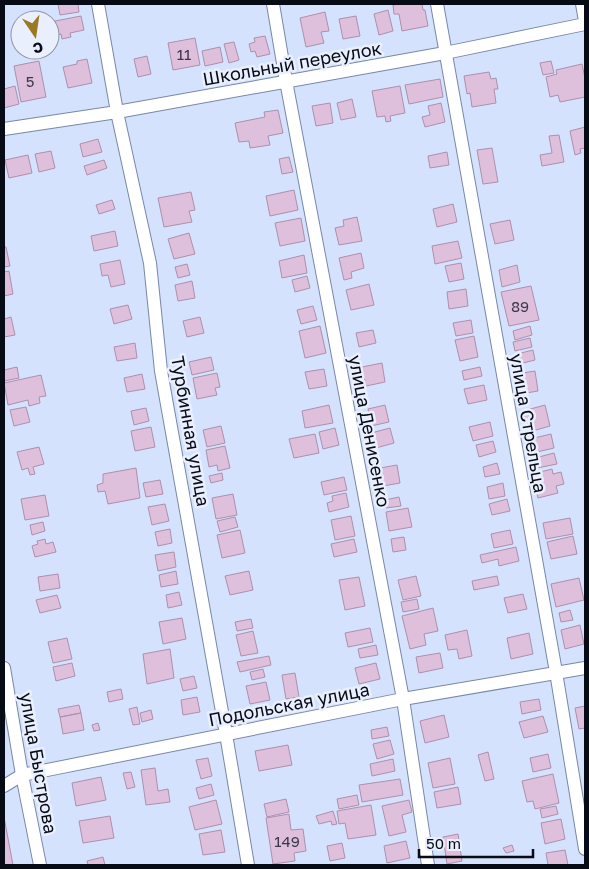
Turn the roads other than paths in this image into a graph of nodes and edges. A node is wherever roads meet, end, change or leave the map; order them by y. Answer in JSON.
{"nodes":[{"id":1,"x":98,"y":4,"type":"edge"},
{"id":2,"x":273,"y":4,"type":"edge"},
{"id":3,"x":437,"y":4,"type":"edge"},
{"id":4,"x":582,"y":4,"type":"edge"},
{"id":5,"x":585,"y":23,"type":"edge"},
{"id":6,"x":445,"y":53,"type":"junction"},
{"id":7,"x":286,"y":81,"type":"junction"},
{"id":8,"x":117,"y":112,"type":"junction"},
{"id":9,"x":4,"y":129,"type":"edge"},
{"id":10,"x":4,"y":668,"type":"edge"},
{"id":11,"x":585,"y":668,"type":"edge"},
{"id":12,"x":556,"y":672,"type":"junction"},
{"id":13,"x":403,"y":699,"type":"junction"},
{"id":14,"x":226,"y":734,"type":"junction"},
{"id":15,"x":22,"y":775,"type":"junction"},
{"id":16,"x":4,"y":786,"type":"edge"},
{"id":17,"x":585,"y":849,"type":"edge"},
{"id":18,"x":40,"y":865,"type":"edge"},
{"id":19,"x":248,"y":865,"type":"edge"},
{"id":20,"x":428,"y":865,"type":"edge"}],
"edges":[{"from":1,"to":8,"type":"street","name":"Турбинная улица"},
{"from":2,"to":7,"type":"street","name":"улица Денисенко"},
{"from":3,"to":6,"type":"street","name":"улица Стрельца"},
{"from":4,"to":5,"type":"street"},
{"from":5,"to":6,"type":"street","name":"Школьный переулок"},
{"from":6,"to":7,"type":"street","name":"Школьный переулок"},
{"from":6,"to":12,"type":"street","name":"улица Стрельца"},
{"from":7,"to":8,"type":"street","name":"Школьный переулок"},
{"from":7,"to":13,"type":"street","name":"улица Денисенко"},
{"from":8,"to":9,"type":"street","name":"Школьный переулок"},
{"from":8,"to":14,"type":"street","name":"Турбинная улица"},
{"from":10,"to":15,"type":"street","name":"улица Быстрова"},
{"from":11,"to":12,"type":"street","name":"Подольская улица"},
{"from":12,"to":13,"type":"street","name":"Подольская улица"},
{"from":12,"to":17,"type":"street","name":"улица Стрельца"},
{"from":13,"to":14,"type":"street","name":"Подольская улица"},
{"from":13,"to":20,"type":"street","name":"улица Денисенко"},
{"from":14,"to":15,"type":"street","name":"Подольская улица"},
{"from":14,"to":19,"type":"street","name":"Турбинная улица"},
{"from":15,"to":16,"type":"street","name":"Подольская улица"},
{"from":15,"to":18,"type":"street","name":"улица Быстрова"}]}
